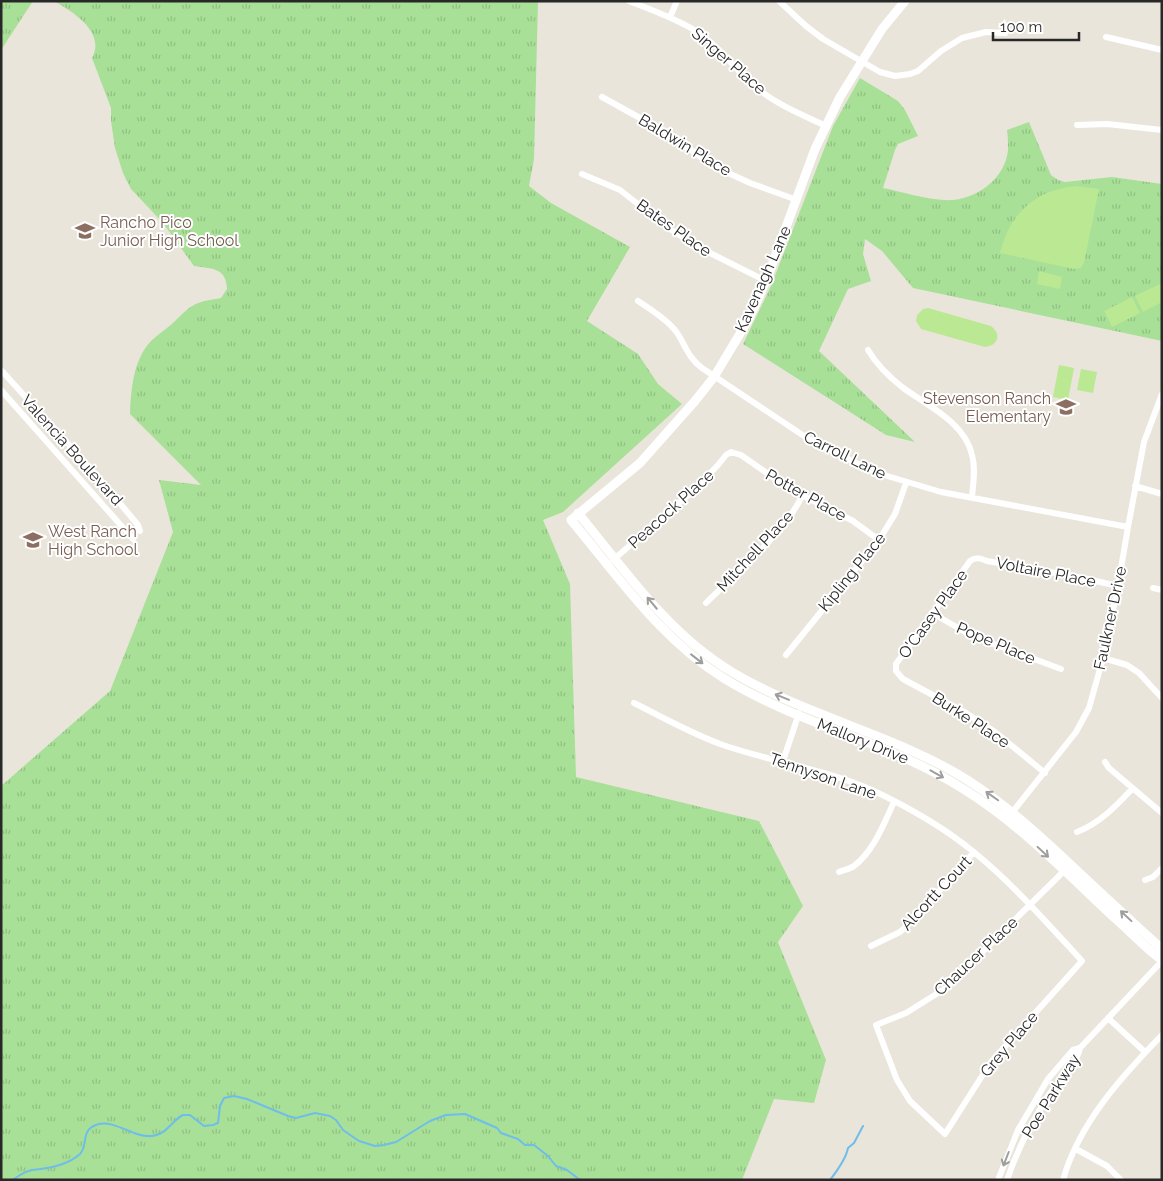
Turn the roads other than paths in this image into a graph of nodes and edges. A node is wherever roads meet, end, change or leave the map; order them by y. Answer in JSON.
{"nodes":[{"id":1,"x":629,"y":1,"type":"edge"},
{"id":2,"x":676,"y":1,"type":"edge"},
{"id":3,"x":779,"y":1,"type":"edge"},
{"id":4,"x":905,"y":1,"type":"edge"},
{"id":5,"x":670,"y":17,"type":"junction"},
{"id":6,"x":1005,"y":33,"type":"dead end"},
{"id":7,"x":1106,"y":37,"type":"dead end"},
{"id":8,"x":1162,"y":50,"type":"edge"},
{"id":9,"x":862,"y":61,"type":"junction"},
{"id":10,"x":602,"y":97,"type":"dead end"},
{"id":11,"x":1078,"y":125,"type":"dead end"},
{"id":12,"x":826,"y":126,"type":"junction"},
{"id":13,"x":1162,"y":130,"type":"edge"},
{"id":14,"x":582,"y":174,"type":"dead end"},
{"id":15,"x":797,"y":200,"type":"junction"},
{"id":16,"x":766,"y":281,"type":"junction"},
{"id":17,"x":638,"y":300,"type":"dead end"},
{"id":18,"x":868,"y":350,"type":"dead end"},
{"id":19,"x":1,"y":370,"type":"edge"},
{"id":20,"x":714,"y":377,"type":"junction"},
{"id":21,"x":1,"y":390,"type":"edge"},
{"id":22,"x":1161,"y":395,"type":"edge"},
{"id":23,"x":731,"y":452,"type":"joint"},
{"id":24,"x":906,"y":482,"type":"junction"},
{"id":25,"x":1135,"y":486,"type":"junction"},
{"id":26,"x":1162,"y":494,"type":"edge"},
{"id":27,"x":802,"y":496,"type":"junction"},
{"id":28,"x":972,"y":497,"type":"junction"},
{"id":29,"x":574,"y":516,"type":"joint"},
{"id":30,"x":1128,"y":526,"type":"junction"},
{"id":31,"x":140,"y":531,"type":"dead end"},
{"id":32,"x":133,"y":538,"type":"dead end"},
{"id":33,"x":879,"y":540,"type":"junction"},
{"id":34,"x":974,"y":558,"type":"joint"},
{"id":35,"x":612,"y":562,"type":"junction"},
{"id":36,"x":1118,"y":586,"type":"junction"},
{"id":37,"x":1153,"y":588,"type":"dead end"},
{"id":38,"x":1162,"y":590,"type":"edge"},
{"id":39,"x":706,"y":603,"type":"dead end"},
{"id":40,"x":934,"y":614,"type":"junction"},
{"id":41,"x":786,"y":655,"type":"dead end"},
{"id":42,"x":1103,"y":658,"type":"junction"},
{"id":43,"x":1061,"y":670,"type":"dead end"},
{"id":44,"x":896,"y":671,"type":"joint"},
{"id":45,"x":1162,"y":698,"type":"edge"},
{"id":46,"x":634,"y":703,"type":"dead end"},
{"id":47,"x":800,"y":710,"type":"junction"},
{"id":48,"x":783,"y":761,"type":"junction"},
{"id":49,"x":1105,"y":762,"type":"dead end"},
{"id":50,"x":1045,"y":773,"type":"junction"},
{"id":51,"x":1132,"y":789,"type":"junction"},
{"id":52,"x":894,"y":802,"type":"junction"},
{"id":53,"x":1162,"y":813,"type":"edge"},
{"id":54,"x":1009,"y":815,"type":"junction"},
{"id":55,"x":1077,"y":832,"type":"dead end"},
{"id":56,"x":974,"y":852,"type":"junction"},
{"id":57,"x":1162,"y":868,"type":"edge"},
{"id":58,"x":1064,"y":871,"type":"junction"},
{"id":59,"x":839,"y":872,"type":"dead end"},
{"id":60,"x":1145,"y":880,"type":"dead end"},
{"id":61,"x":1030,"y":905,"type":"junction"},
{"id":62,"x":871,"y":946,"type":"dead end"},
{"id":63,"x":1162,"y":949,"type":"edge"},
{"id":64,"x":1162,"y":960,"type":"edge"},
{"id":65,"x":1082,"y":961,"type":"joint"},
{"id":66,"x":1108,"y":1018,"type":"junction"},
{"id":67,"x":1162,"y":1035,"type":"edge"},
{"id":68,"x":1080,"y":1048,"type":"junction"},
{"id":69,"x":1146,"y":1052,"type":"junction"},
{"id":70,"x":945,"y":1134,"type":"joint"},
{"id":71,"x":1076,"y":1149,"type":"junction"},
{"id":72,"x":998,"y":1180,"type":"edge"},
{"id":73,"x":1008,"y":1180,"type":"edge"},
{"id":74,"x":1063,"y":1180,"type":"edge"},
{"id":75,"x":1121,"y":1180,"type":"edge"}],
"edges":[{"from":1,"to":5,"type":"street","name":"Singer Place"},
{"from":2,"to":5,"type":"street"},
{"from":3,"to":9,"type":"street"},
{"from":4,"to":9,"type":"main road","name":"Kavenagh Lane"},
{"from":5,"to":12,"type":"street","name":"Singer Place"},
{"from":6,"to":9,"type":"street"},
{"from":7,"to":8,"type":"street"},
{"from":9,"to":12,"type":"main road","name":"Kavenagh Lane"},
{"from":10,"to":15,"type":"street","name":"Baldwin Place"},
{"from":11,"to":13,"type":"street"},
{"from":12,"to":15,"type":"main road","name":"Kavenagh Lane"},
{"from":14,"to":16,"type":"street","name":"Bates Place"},
{"from":15,"to":16,"type":"main road","name":"Kavenagh Lane"},
{"from":16,"to":20,"type":"main road","name":"Kavenagh Lane"},
{"from":17,"to":20,"type":"street","name":"Carroll Lane"},
{"from":18,"to":28,"type":"street"},
{"from":19,"to":31,"type":"street","name":"Valencia Boulevard"},
{"from":20,"to":24,"type":"street","name":"Carroll Lane"},
{"from":20,"to":29,"type":"main road","name":"Kavenagh Lane"},
{"from":21,"to":32,"type":"street","name":"Valencia Boulevard"},
{"from":22,"to":25,"type":"street","name":"Faulkner Drive"},
{"from":23,"to":27,"type":"street","name":"Potter Place"},
{"from":23,"to":35,"type":"street","name":"Peacock Place"},
{"from":24,"to":28,"type":"street","name":"Carroll Lane"},
{"from":24,"to":33,"type":"street","name":"Kipling Place"},
{"from":25,"to":26,"type":"street"},
{"from":25,"to":30,"type":"street","name":"Faulkner Drive"},
{"from":27,"to":33,"type":"street","name":"Potter Place"},
{"from":27,"to":39,"type":"street","name":"Mitchell Place"},
{"from":28,"to":30,"type":"street","name":"Carroll Lane"},
{"from":29,"to":35,"type":"main road","name":"Mallory Drive"},
{"from":30,"to":36,"type":"street","name":"Faulkner Drive"},
{"from":33,"to":41,"type":"street","name":"Kipling Place"},
{"from":34,"to":36,"type":"street","name":"Voltaire Place"},
{"from":34,"to":40,"type":"street","name":"O'Casey Place"},
{"from":35,"to":47,"type":"main road","name":"Mallory Drive"},
{"from":36,"to":42,"type":"street","name":"Faulkner Drive"},
{"from":37,"to":38,"type":"street"},
{"from":40,"to":43,"type":"street","name":"Pope Place"},
{"from":40,"to":44,"type":"street","name":"O'Casey Place"},
{"from":42,"to":45,"type":"street"},
{"from":42,"to":50,"type":"street","name":"Faulkner Drive"},
{"from":44,"to":50,"type":"street","name":"Burke Place"},
{"from":46,"to":48,"type":"street","name":"Tennyson Lane"},
{"from":47,"to":48,"type":"street"},
{"from":47,"to":54,"type":"main road","name":"Mallory Drive"},
{"from":48,"to":52,"type":"street","name":"Tennyson Lane"},
{"from":49,"to":51,"type":"street"},
{"from":50,"to":54,"type":"street","name":"Faulkner Drive"},
{"from":51,"to":53,"type":"street"},
{"from":51,"to":55,"type":"street"},
{"from":52,"to":56,"type":"street","name":"Tennyson Lane"},
{"from":52,"to":59,"type":"street"},
{"from":54,"to":58,"type":"main road","name":"Mallory Drive","one_way":true},
{"from":63,"to":54,"type":"main road","one_way":true},
{"from":56,"to":61,"type":"street","name":"Tennyson Lane"},
{"from":56,"to":62,"type":"street","name":"Alcortt Court"},
{"from":57,"to":60,"type":"street"},
{"from":58,"to":61,"type":"street","name":"Chaucer Place"},
{"from":58,"to":64,"type":"main road","name":"Mallory Drive"},
{"from":61,"to":65,"type":"street","name":"Tennyson Lane"},
{"from":61,"to":70,"type":"street","name":"Chaucer Place"},
{"from":64,"to":66,"type":"street"},
{"from":65,"to":70,"type":"street","name":"Grey Place"},
{"from":66,"to":68,"type":"street"},
{"from":66,"to":69,"type":"street"},
{"from":67,"to":69,"type":"street"},
{"from":68,"to":72,"type":"street","name":"Poe Parkway","one_way":true},
{"from":68,"to":73,"type":"street","name":"Poe Parkway"},
{"from":69,"to":71,"type":"street"},
{"from":71,"to":74,"type":"street"},
{"from":71,"to":75,"type":"street"}]}
